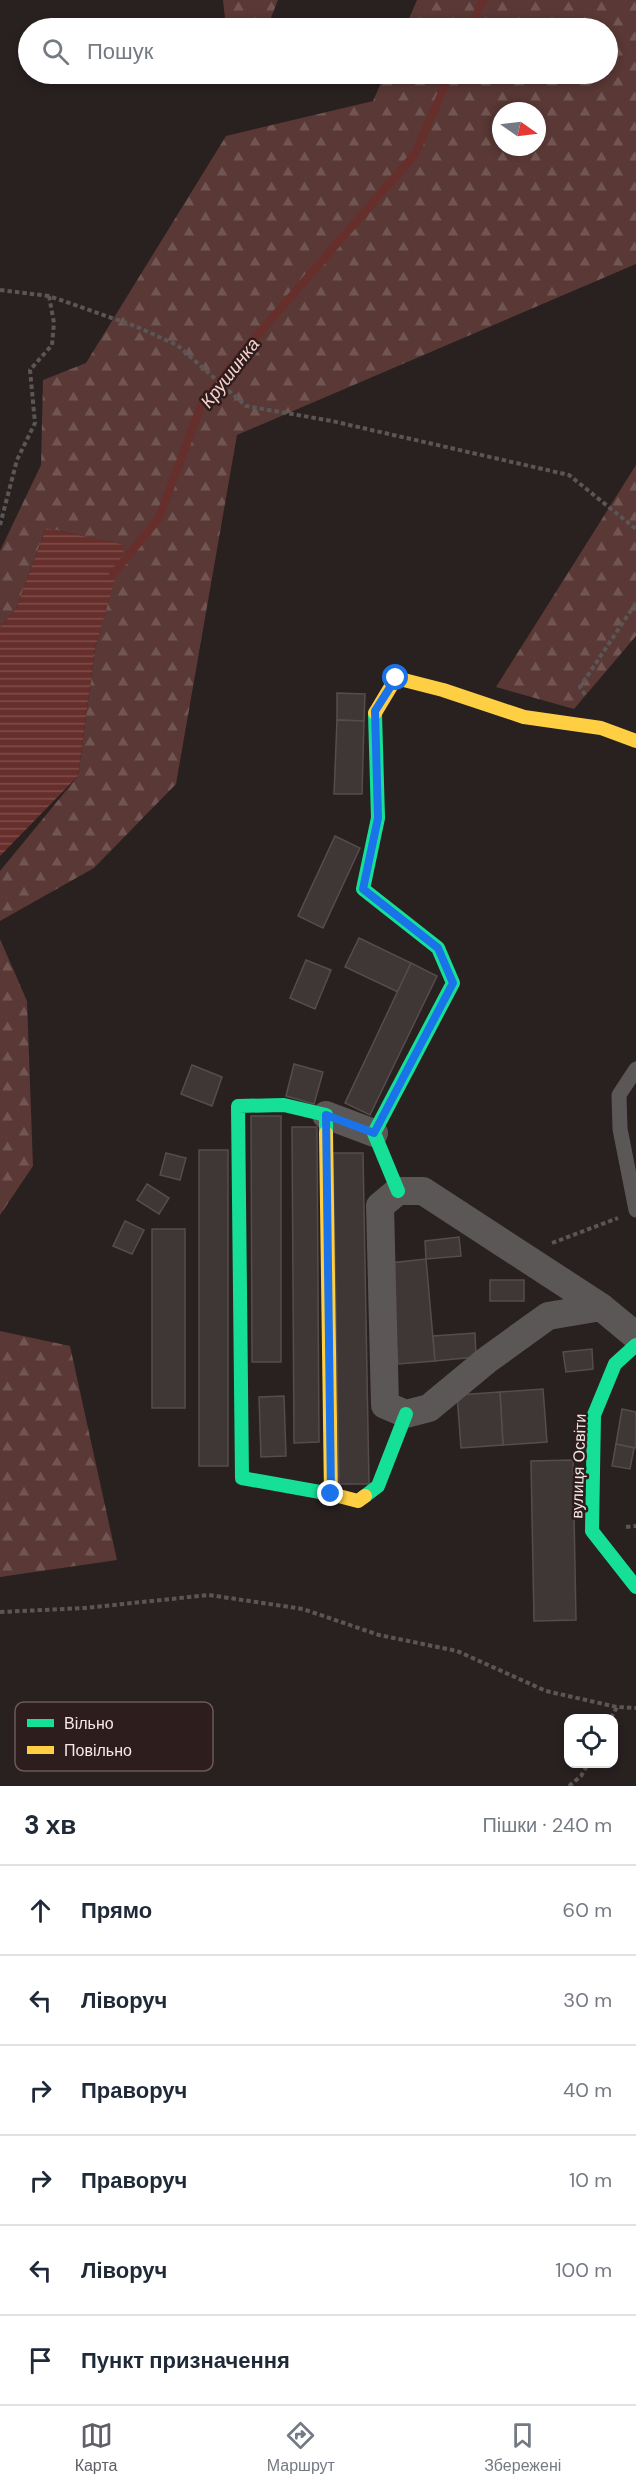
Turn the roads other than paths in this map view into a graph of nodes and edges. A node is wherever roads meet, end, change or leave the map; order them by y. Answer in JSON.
{"nodes":[{"id":1,"x":636,"y":741,"type":"edge"},
{"id":2,"x":636,"y":1068,"type":"edge"},
{"id":3,"x":326,"y":1115,"type":"junction"},
{"id":4,"x":374,"y":1133,"type":"junction"},
{"id":5,"x":398,"y":1191,"type":"junction"},
{"id":6,"x":631,"y":1213,"type":"edge"},
{"id":7,"x":601,"y":1307,"type":"junction"},
{"id":8,"x":636,"y":1336,"type":"edge"},
{"id":9,"x":636,"y":1345,"type":"edge"},
{"id":10,"x":406,"y":1414,"type":"junction"},
{"id":11,"x":331,"y":1494,"type":"junction"},
{"id":12,"x":636,"y":1587,"type":"edge"}],
"edges":[{"from":1,"to":4,"type":"street"},
{"from":2,"to":6,"type":"lane"},
{"from":3,"to":4,"type":"street"},
{"from":3,"to":11,"type":"street"},
{"from":3,"to":11,"type":"street"},
{"from":4,"to":5,"type":"street"},
{"from":5,"to":7,"type":"street"},
{"from":5,"to":10,"type":"street"},
{"from":7,"to":8,"type":"street"},
{"from":7,"to":10,"type":"street"},
{"from":9,"to":12,"type":"street","name":"вулиця Освіти"},
{"from":10,"to":11,"type":"street"}]}
